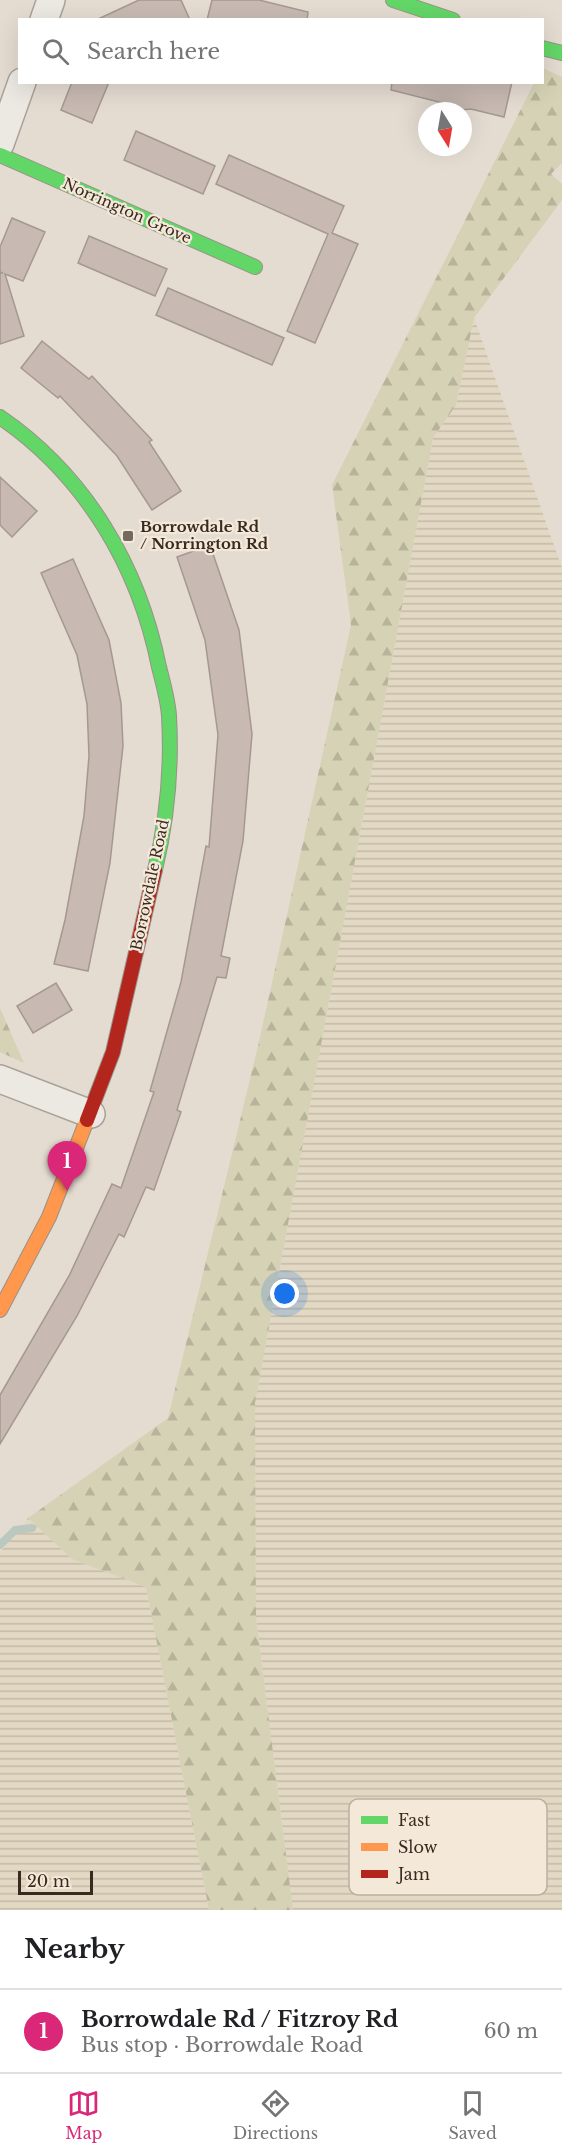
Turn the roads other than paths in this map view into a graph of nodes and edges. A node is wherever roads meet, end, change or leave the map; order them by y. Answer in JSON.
{"nodes":[{"id":1,"x":51,"y":0,"type":"edge"},
{"id":2,"x":393,"y":0,"type":"edge"},
{"id":3,"x":45,"y":18,"type":"edge"},
{"id":4,"x":447,"y":18,"type":"edge"},
{"id":5,"x":544,"y":48,"type":"edge"},
{"id":6,"x":562,"y":53,"type":"edge"},
{"id":7,"x":21,"y":84,"type":"edge"},
{"id":8,"x":0,"y":144,"type":"edge"},
{"id":9,"x":0,"y":155,"type":"edge"},
{"id":10,"x":255,"y":267,"type":"dead end"},
{"id":11,"x":0,"y":417,"type":"edge"},
{"id":12,"x":0,"y":1079,"type":"edge"},
{"id":13,"x":91,"y":1114,"type":"junction"},
{"id":14,"x":0,"y":1310,"type":"edge"}],
"edges":[{"from":1,"to":3,"type":"street"},
{"from":2,"to":4,"type":"street"},
{"from":5,"to":6,"type":"street"},
{"from":7,"to":8,"type":"street"},
{"from":9,"to":10,"type":"street","name":"Norrington Grove"},
{"from":11,"to":13,"type":"street","name":"Borrowdale Road"},
{"from":12,"to":13,"type":"street"},
{"from":13,"to":14,"type":"street","name":"Borrowdale Road"}]}
